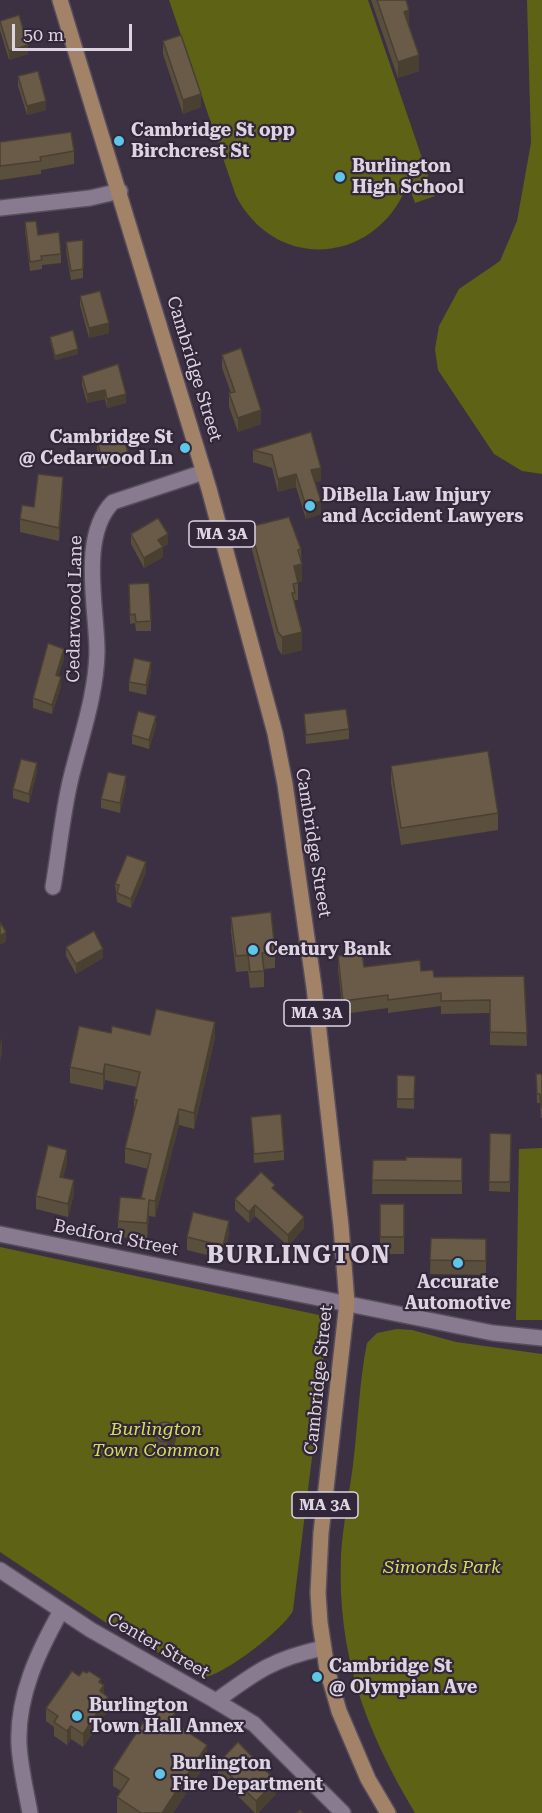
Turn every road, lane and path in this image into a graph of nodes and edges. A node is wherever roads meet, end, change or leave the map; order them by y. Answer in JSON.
{"nodes":[{"id":1,"x":60,"y":0,"type":"edge"},
{"id":2,"x":120,"y":191,"type":"junction"},
{"id":3,"x":0,"y":207,"type":"edge"},
{"id":4,"x":204,"y":472,"type":"junction"},
{"id":5,"x":53,"y":887,"type":"dead end"},
{"id":6,"x":0,"y":1234,"type":"edge"},
{"id":7,"x":347,"y":1303,"type":"junction"},
{"id":8,"x":542,"y":1338,"type":"edge"},
{"id":9,"x":0,"y":1570,"type":"edge"},
{"id":10,"x":61,"y":1611,"type":"junction"},
{"id":11,"x":324,"y":1648,"type":"junction"},
{"id":12,"x":216,"y":1701,"type":"junction"},
{"id":13,"x":30,"y":1813,"type":"edge"},
{"id":14,"x":343,"y":1813,"type":"edge"},
{"id":15,"x":388,"y":1813,"type":"edge"}],
"edges":[{"from":1,"to":2,"type":"main road","name":"Cambridge Street","number":"MA 3A"},
{"from":2,"to":3,"type":"street"},
{"from":2,"to":4,"type":"main road","name":"Cambridge Street","number":"MA 3A"},
{"from":4,"to":5,"type":"street","name":"Cedarwood Lane"},
{"from":4,"to":7,"type":"main road","name":"Cambridge Street","number":"MA 3A"},
{"from":6,"to":7,"type":"street","name":"Bedford Street"},
{"from":7,"to":8,"type":"street","name":"Bedford Street"},
{"from":7,"to":11,"type":"main road","name":"Cambridge Street","number":"MA 3A"},
{"from":9,"to":10,"type":"street","name":"Center Street"},
{"from":10,"to":12,"type":"street","name":"Center Street"},
{"from":10,"to":13,"type":"street"},
{"from":11,"to":12,"type":"street"},
{"from":11,"to":15,"type":"main road","name":"Cambridge Street","number":"MA 3A"},
{"from":12,"to":14,"type":"street","name":"Center Street"}]}
